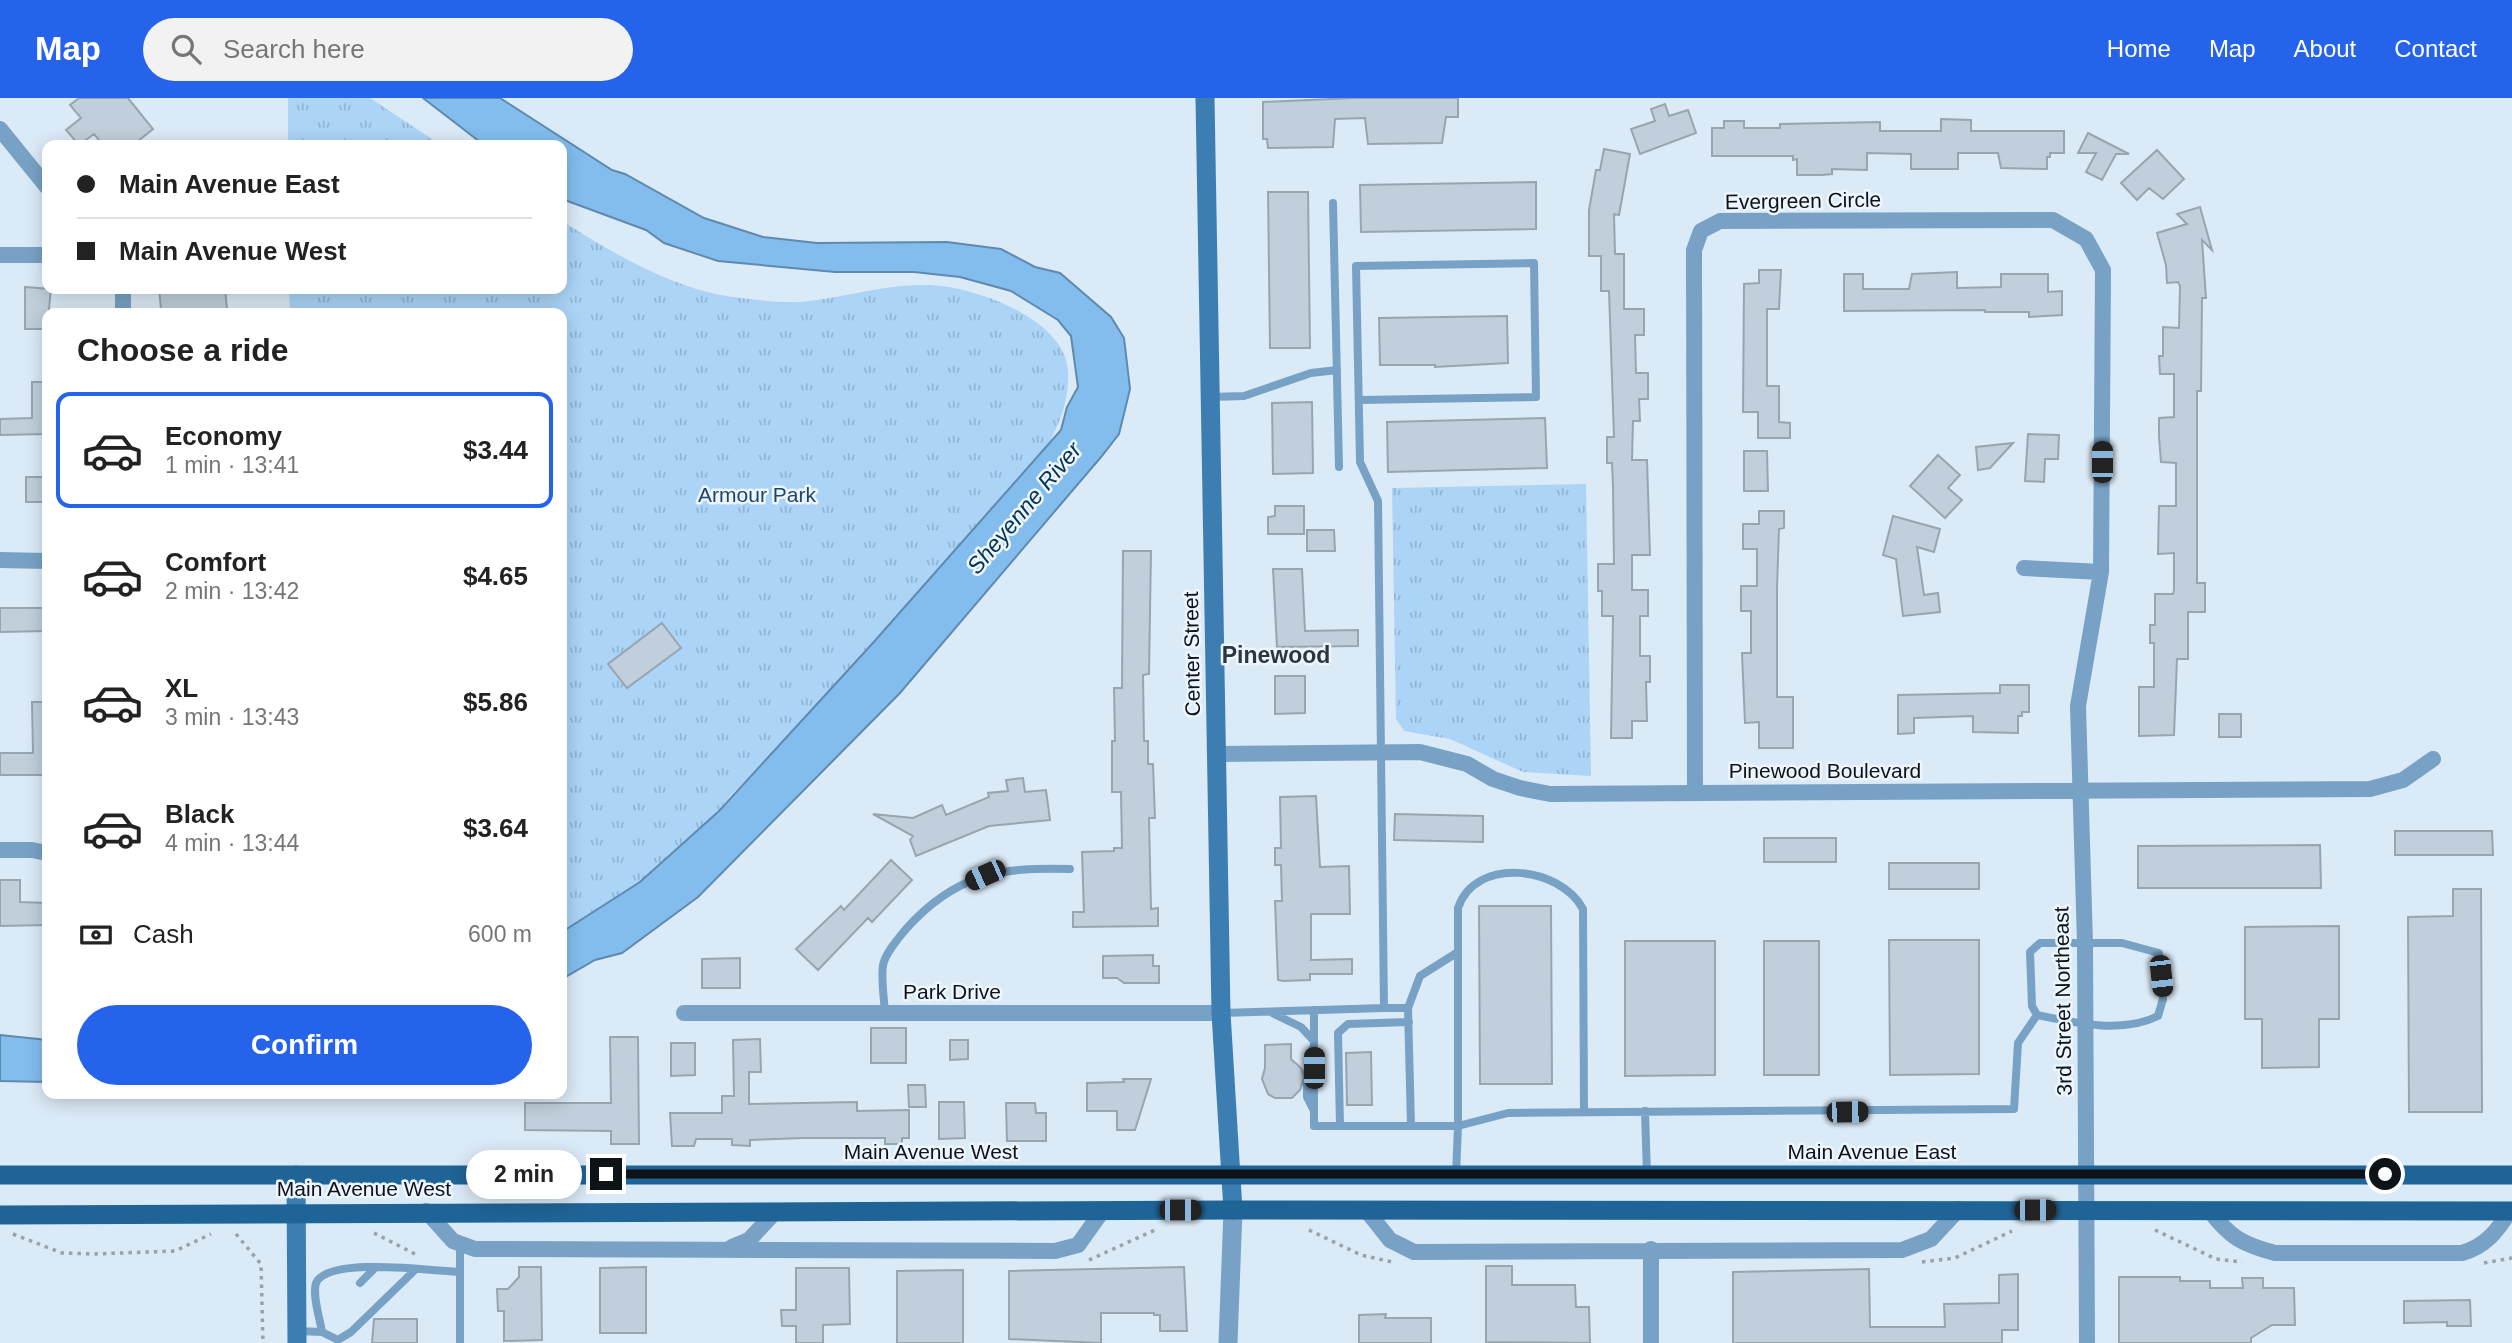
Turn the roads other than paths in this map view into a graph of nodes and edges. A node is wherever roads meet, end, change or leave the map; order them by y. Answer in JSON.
{"nodes":[{"id":1,"x":1205,"y":98,"type":"edge"},
{"id":2,"x":0,"y":129,"type":"edge"},
{"id":3,"x":42,"y":181,"type":"edge"},
{"id":4,"x":1334,"y":203,"type":"dead end"},
{"id":5,"x":0,"y":255,"type":"edge"},
{"id":6,"x":42,"y":255,"type":"edge"},
{"id":7,"x":1337,"y":370,"type":"junction"},
{"id":8,"x":1210,"y":397,"type":"junction"},
{"id":9,"x":1359,"y":400,"type":"junction"},
{"id":10,"x":1339,"y":467,"type":"dead end"},
{"id":11,"x":0,"y":560,"type":"edge"},
{"id":12,"x":42,"y":561,"type":"edge"},
{"id":13,"x":2024,"y":568,"type":"dead end"},
{"id":14,"x":2101,"y":572,"type":"junction"},
{"id":15,"x":1383,"y":751,"type":"junction"},
{"id":16,"x":1216,"y":754,"type":"junction"},
{"id":17,"x":2433,"y":759,"type":"dead end"},
{"id":18,"x":2080,"y":791,"type":"junction"},
{"id":19,"x":1695,"y":793,"type":"junction"},
{"id":20,"x":0,"y":850,"type":"edge"},
{"id":21,"x":42,"y":850,"type":"edge"},
{"id":22,"x":1070,"y":870,"type":"dead end"},
{"id":23,"x":2085,"y":943,"type":"junction"},
{"id":24,"x":1458,"y":952,"type":"junction"},
{"id":25,"x":1384,"y":1008,"type":"junction"},
{"id":26,"x":1408,"y":1008,"type":"junction"},
{"id":27,"x":1314,"y":1010,"type":"junction"},
{"id":28,"x":1272,"y":1012,"type":"junction"},
{"id":29,"x":684,"y":1013,"type":"dead end"},
{"id":30,"x":885,"y":1013,"type":"junction"},
{"id":31,"x":1221,"y":1013,"type":"junction"},
{"id":32,"x":2037,"y":1015,"type":"junction"},
{"id":33,"x":1409,"y":1022,"type":"junction"},
{"id":34,"x":2085,"y":1023,"type":"junction"},
{"id":35,"x":1314,"y":1043,"type":"junction"},
{"id":36,"x":1307,"y":1072,"type":"dead end"},
{"id":37,"x":1307,"y":1084,"type":"dead end"},
{"id":38,"x":1314,"y":1111,"type":"junction"},
{"id":39,"x":1645,"y":1111,"type":"junction"},
{"id":40,"x":1584,"y":1112,"type":"junction"},
{"id":41,"x":1340,"y":1126,"type":"junction"},
{"id":42,"x":1411,"y":1126,"type":"junction"},
{"id":43,"x":1458,"y":1126,"type":"junction"},
{"id":44,"x":0,"y":1175,"type":"edge"},
{"id":45,"x":296,"y":1175,"type":"junction"},
{"id":46,"x":1232,"y":1175,"type":"junction"},
{"id":47,"x":1456,"y":1175,"type":"junction"},
{"id":48,"x":1647,"y":1175,"type":"junction"},
{"id":49,"x":2085,"y":1175,"type":"junction"},
{"id":50,"x":2512,"y":1175,"type":"edge"},
{"id":51,"x":1959,"y":1209,"type":"junction"},
{"id":52,"x":1103,"y":1210,"type":"junction"},
{"id":53,"x":1233,"y":1210,"type":"junction"},
{"id":54,"x":2085,"y":1210,"type":"junction"},
{"id":55,"x":2209,"y":1210,"type":"junction"},
{"id":56,"x":426,"y":1211,"type":"junction"},
{"id":57,"x":776,"y":1211,"type":"junction"},
{"id":58,"x":1367,"y":1211,"type":"junction"},
{"id":59,"x":2511,"y":1211,"type":"edge"},
{"id":60,"x":296,"y":1212,"type":"junction"},
{"id":61,"x":0,"y":1214,"type":"edge"},
{"id":62,"x":460,"y":1244,"type":"junction"},
{"id":63,"x":1651,"y":1249,"type":"junction"},
{"id":64,"x":727,"y":1250,"type":"junction"},
{"id":65,"x":376,"y":1267,"type":"junction"},
{"id":66,"x":415,"y":1270,"type":"junction"},
{"id":67,"x":460,"y":1272,"type":"junction"},
{"id":68,"x":360,"y":1283,"type":"dead end"},
{"id":69,"x":322,"y":1332,"type":"junction"},
{"id":70,"x":297,"y":1337,"type":"edge"},
{"id":71,"x":460,"y":1343,"type":"edge"},
{"id":72,"x":1228,"y":1343,"type":"edge"},
{"id":73,"x":1651,"y":1343,"type":"edge"},
{"id":74,"x":2087,"y":1343,"type":"edge"}],
"edges":[{"from":1,"to":8,"type":"main road","name":"Center Street"},
{"from":2,"to":3,"type":"street"},
{"from":4,"to":7,"type":"lane"},
{"from":5,"to":6,"type":"street"},
{"from":7,"to":8,"type":"lane"},
{"from":7,"to":10,"type":"lane"},
{"from":8,"to":16,"type":"main road","name":"Center Street"},
{"from":9,"to":9,"type":"lane"},
{"from":9,"to":15,"type":"lane"},
{"from":11,"to":12,"type":"street"},
{"from":13,"to":14,"type":"street"},
{"from":14,"to":18,"type":"street","name":"Evergreen Circle"},
{"from":14,"to":19,"type":"street","name":"Evergreen Circle"},
{"from":15,"to":16,"type":"street","name":"Pinewood Boulevard"},
{"from":15,"to":19,"type":"street","name":"Pinewood Boulevard"},
{"from":15,"to":25,"type":"lane"},
{"from":16,"to":31,"type":"main road","name":"Center Street"},
{"from":17,"to":18,"type":"street","name":"Pinewood Boulevard"},
{"from":18,"to":19,"type":"street","name":"Pinewood Boulevard"},
{"from":18,"to":23,"type":"street","name":"3rd Street Northeast"},
{"from":20,"to":21,"type":"street"},
{"from":22,"to":30,"type":"lane"},
{"from":23,"to":32,"type":"lane"},
{"from":23,"to":34,"type":"street","name":"3rd Street Northeast"},
{"from":23,"to":34,"type":"lane"},
{"from":24,"to":26,"type":"lane"},
{"from":24,"to":40,"type":"lane"},
{"from":24,"to":43,"type":"lane"},
{"from":25,"to":26,"type":"lane"},
{"from":25,"to":27,"type":"lane"},
{"from":26,"to":33,"type":"lane"},
{"from":27,"to":28,"type":"lane"},
{"from":27,"to":35,"type":"lane"},
{"from":28,"to":31,"type":"lane"},
{"from":28,"to":35,"type":"lane"},
{"from":29,"to":30,"type":"street","name":"Park Drive"},
{"from":30,"to":31,"type":"street","name":"Park Drive"},
{"from":31,"to":46,"type":"main road","name":"Center Street"},
{"from":32,"to":34,"type":"lane"},
{"from":32,"to":39,"type":"lane"},
{"from":33,"to":41,"type":"lane"},
{"from":33,"to":42,"type":"lane"},
{"from":34,"to":49,"type":"street","name":"3rd Street Northeast"},
{"from":35,"to":36,"type":"lane"},
{"from":35,"to":38,"type":"lane"},
{"from":37,"to":38,"type":"lane"},
{"from":38,"to":41,"type":"lane"},
{"from":39,"to":40,"type":"lane"},
{"from":39,"to":48,"type":"lane"},
{"from":40,"to":43,"type":"lane"},
{"from":41,"to":42,"type":"lane"},
{"from":42,"to":43,"type":"lane"},
{"from":43,"to":47,"type":"lane"},
{"from":44,"to":45,"type":"main road","name":"Main Avenue West"},
{"from":45,"to":46,"type":"main road","name":"Main Avenue West"},
{"from":45,"to":60,"type":"main road"},
{"from":46,"to":47,"type":"main road","name":"Main Avenue East"},
{"from":46,"to":53,"type":"main road","name":"Center Street"},
{"from":47,"to":48,"type":"main road","name":"Main Avenue East"},
{"from":48,"to":49,"type":"main road","name":"Main Avenue East"},
{"from":49,"to":50,"type":"main road","name":"Main Avenue East"},
{"from":49,"to":54,"type":"street","name":"3rd Street Northeast"},
{"from":51,"to":54,"type":"main road"},
{"from":51,"to":58,"type":"main road"},
{"from":51,"to":63,"type":"street"},
{"from":52,"to":53,"type":"main road","name":"Main Avenue West"},
{"from":52,"to":57,"type":"main road","name":"Main Avenue West"},
{"from":52,"to":64,"type":"street"},
{"from":53,"to":58,"type":"main road"},
{"from":53,"to":72,"type":"street"},
{"from":54,"to":55,"type":"main road"},
{"from":54,"to":74,"type":"street","name":"3rd Street Northeast"},
{"from":55,"to":59,"type":"main road"},
{"from":55,"to":59,"type":"street"},
{"from":56,"to":57,"type":"main road","name":"Main Avenue West"},
{"from":56,"to":60,"type":"main road","name":"Main Avenue West"},
{"from":56,"to":62,"type":"street"},
{"from":57,"to":64,"type":"street"},
{"from":58,"to":63,"type":"street"},
{"from":60,"to":61,"type":"main road","name":"Main Avenue West"},
{"from":60,"to":70,"type":"main road"},
{"from":62,"to":64,"type":"street"},
{"from":62,"to":67,"type":"lane"},
{"from":63,"to":73,"type":"street"},
{"from":65,"to":66,"type":"lane"},
{"from":65,"to":68,"type":"lane"},
{"from":65,"to":69,"type":"lane"},
{"from":66,"to":67,"type":"lane"},
{"from":66,"to":69,"type":"lane"},
{"from":67,"to":71,"type":"lane"},
{"from":69,"to":70,"type":"lane"}]}
